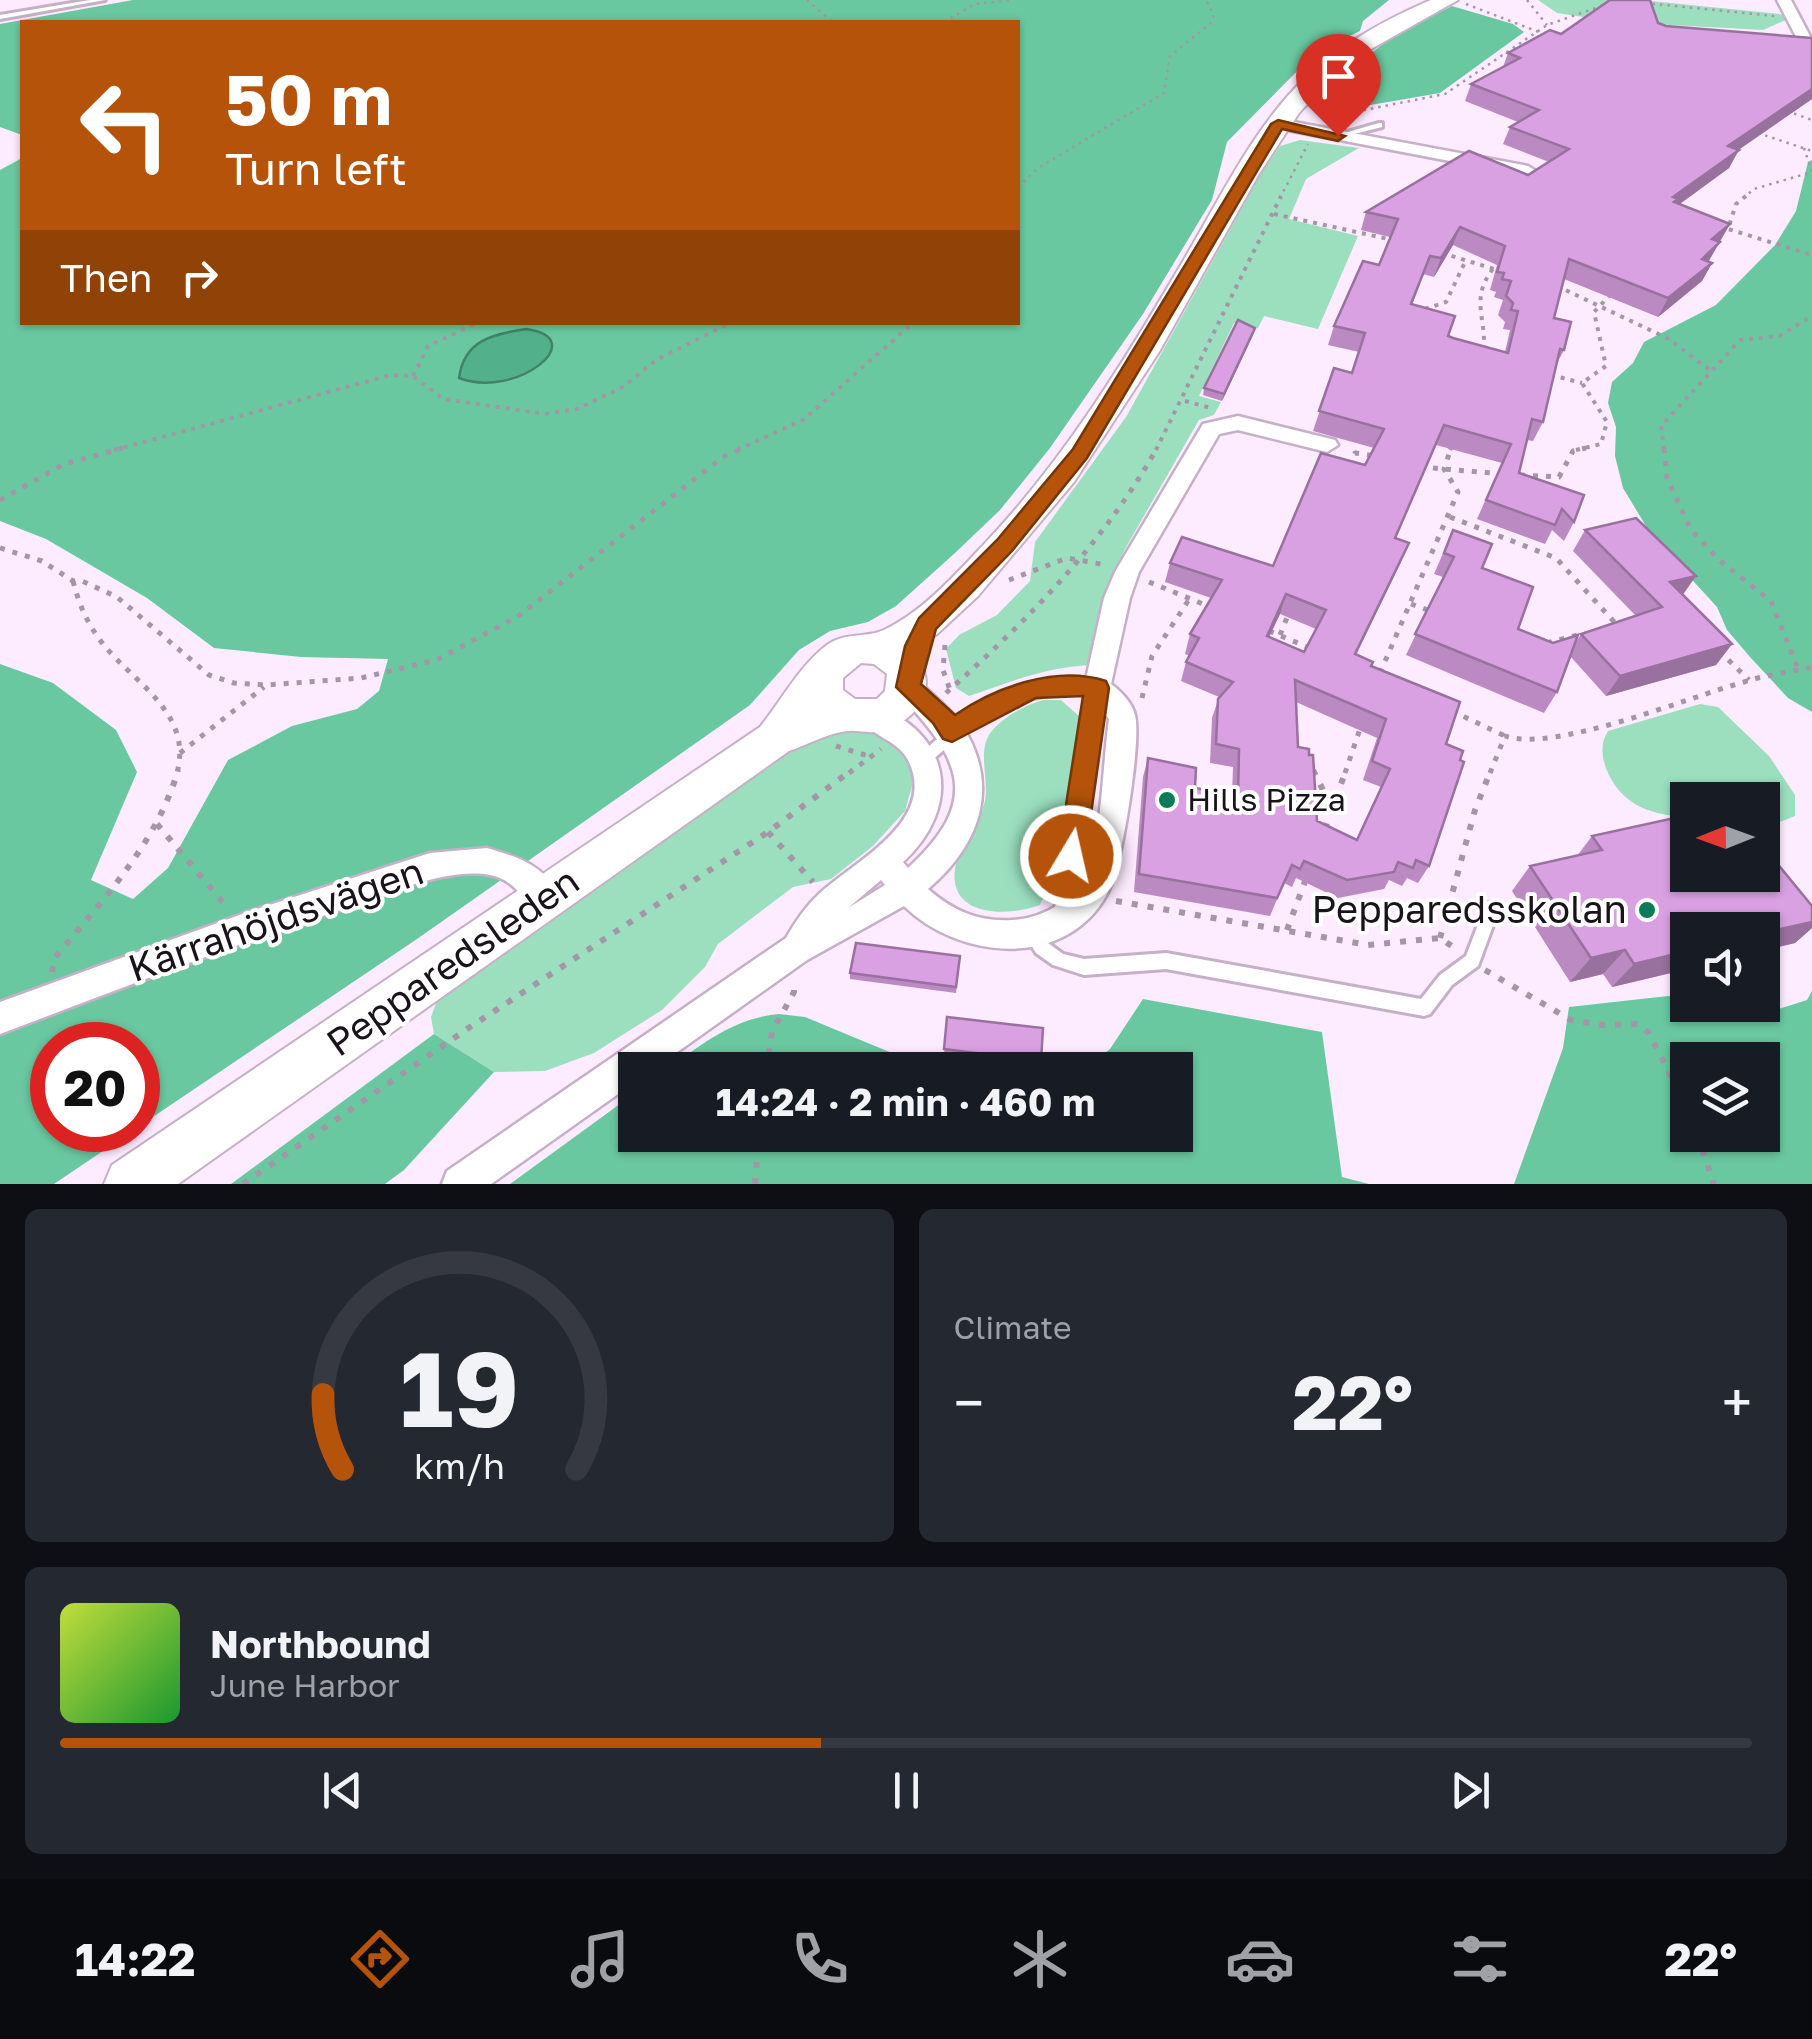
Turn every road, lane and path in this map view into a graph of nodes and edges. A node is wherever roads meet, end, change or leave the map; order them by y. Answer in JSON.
{"nodes":[{"id":1,"x":102,"y":0,"type":"edge"},
{"id":2,"x":807,"y":0,"type":"edge"},
{"id":3,"x":1012,"y":0,"type":"edge"},
{"id":4,"x":1206,"y":0,"type":"edge"},
{"id":5,"x":1528,"y":0,"type":"edge"},
{"id":6,"x":1784,"y":0,"type":"edge"},
{"id":7,"x":1455,"y":1,"type":"edge"},
{"id":8,"x":1619,"y":2,"type":"edge"},
{"id":9,"x":1633,"y":2,"type":"edge"},
{"id":10,"x":0,"y":17,"type":"edge"},
{"id":11,"x":1796,"y":18,"type":"junction"},
{"id":12,"x":830,"y":20,"type":"edge"},
{"id":13,"x":946,"y":20,"type":"edge"},
{"id":14,"x":1547,"y":26,"type":"junction"},
{"id":15,"x":1538,"y":31,"type":"junction"},
{"id":16,"x":1552,"y":37,"type":"edge"},
{"id":17,"x":1806,"y":50,"type":"edge"},
{"id":18,"x":1483,"y":68,"type":"junction"},
{"id":19,"x":1498,"y":74,"type":"edge"},
{"id":20,"x":1777,"y":108,"type":"edge"},
{"id":21,"x":1812,"y":120,"type":"edge"},
{"id":22,"x":1278,"y":124,"type":"junction"},
{"id":23,"x":1379,"y":124,"type":"dead end"},
{"id":24,"x":1746,"y":130,"type":"edge"},
{"id":25,"x":1314,"y":132,"type":"junction"},
{"id":26,"x":1338,"y":136,"type":"junction"},
{"id":27,"x":1804,"y":148,"type":"junction"},
{"id":28,"x":1812,"y":150,"type":"edge"},
{"id":29,"x":1528,"y":171,"type":"edge"},
{"id":30,"x":1020,"y":184,"type":"edge"},
{"id":31,"x":1274,"y":214,"type":"junction"},
{"id":32,"x":1402,"y":242,"type":"edge"},
{"id":33,"x":1434,"y":250,"type":"edge"},
{"id":34,"x":1812,"y":255,"type":"edge"},
{"id":35,"x":1505,"y":258,"type":"edge"},
{"id":36,"x":1466,"y":262,"type":"junction"},
{"id":37,"x":1491,"y":268,"type":"junction"},
{"id":38,"x":1508,"y":272,"type":"edge"},
{"id":39,"x":1544,"y":281,"type":"edge"},
{"id":40,"x":1614,"y":292,"type":"edge"},
{"id":41,"x":1599,"y":305,"type":"junction"},
{"id":42,"x":1416,"y":311,"type":"edge"},
{"id":43,"x":1812,"y":316,"type":"edge"},
{"id":44,"x":472,"y":325,"type":"edge"},
{"id":45,"x":726,"y":325,"type":"edge"},
{"id":46,"x":911,"y":325,"type":"edge"},
{"id":47,"x":1482,"y":356,"type":"edge"},
{"id":48,"x":1711,"y":371,"type":"junction"},
{"id":49,"x":1549,"y":374,"type":"edge"},
{"id":50,"x":413,"y":376,"type":"junction"},
{"id":51,"x":1582,"y":383,"type":"junction"},
{"id":52,"x":1456,"y":435,"type":"edge"},
{"id":53,"x":1327,"y":445,"type":"joint"},
{"id":54,"x":1356,"y":453,"type":"junction"},
{"id":55,"x":1380,"y":457,"type":"edge"},
{"id":56,"x":1418,"y":467,"type":"edge"},
{"id":57,"x":1444,"y":469,"type":"junction"},
{"id":58,"x":1348,"y":472,"type":"edge"},
{"id":59,"x":0,"y":500,"type":"edge"},
{"id":60,"x":1450,"y":518,"type":"junction"},
{"id":61,"x":0,"y":548,"type":"edge"},
{"id":62,"x":1084,"y":556,"type":"junction"},
{"id":63,"x":1126,"y":572,"type":"junction"},
{"id":64,"x":1006,"y":581,"type":"dead end"},
{"id":65,"x":73,"y":582,"type":"junction"},
{"id":66,"x":1295,"y":598,"type":"edge"},
{"id":67,"x":1411,"y":604,"type":"junction"},
{"id":68,"x":1226,"y":613,"type":"edge"},
{"id":69,"x":1445,"y":616,"type":"edge"},
{"id":70,"x":1635,"y":621,"type":"edge"},
{"id":71,"x":1617,"y":625,"type":"junction"},
{"id":72,"x":941,"y":628,"type":"junction"},
{"id":73,"x":1262,"y":628,"type":"edge"},
{"id":74,"x":1280,"y":635,"type":"junction"},
{"id":75,"x":1294,"y":642,"type":"junction"},
{"id":76,"x":1709,"y":642,"type":"edge"},
{"id":77,"x":1530,"y":648,"type":"edge"},
{"id":78,"x":873,"y":649,"type":"junction"},
{"id":79,"x":1311,"y":649,"type":"edge"},
{"id":80,"x":1286,"y":658,"type":"edge"},
{"id":81,"x":1812,"y":666,"type":"edge"},
{"id":82,"x":1798,"y":668,"type":"junction"},
{"id":83,"x":823,"y":672,"type":"junction"},
{"id":84,"x":1378,"y":678,"type":"edge"},
{"id":85,"x":1749,"y":680,"type":"junction"},
{"id":86,"x":266,"y":685,"type":"junction"},
{"id":87,"x":1097,"y":688,"type":"junction"},
{"id":88,"x":924,"y":690,"type":"junction"},
{"id":89,"x":1450,"y":710,"type":"edge"},
{"id":90,"x":1365,"y":716,"type":"edge"},
{"id":91,"x":874,"y":721,"type":"junction"},
{"id":92,"x":952,"y":732,"type":"junction"},
{"id":93,"x":1505,"y":736,"type":"junction"},
{"id":94,"x":774,"y":740,"type":"junction"},
{"id":95,"x":180,"y":753,"type":"junction"},
{"id":96,"x":1306,"y":758,"type":"edge"},
{"id":97,"x":923,"y":760,"type":"junction"},
{"id":98,"x":1333,"y":809,"type":"junction"},
{"id":99,"x":157,"y":824,"type":"junction"},
{"id":100,"x":768,"y":832,"type":"junction"},
{"id":101,"x":1320,"y":843,"type":"edge"},
{"id":102,"x":883,"y":861,"type":"junction"},
{"id":103,"x":1313,"y":861,"type":"edge"},
{"id":104,"x":1117,"y":883,"type":"dead end"},
{"id":105,"x":907,"y":887,"type":"junction"},
{"id":106,"x":545,"y":898,"type":"junction"},
{"id":107,"x":831,"y":903,"type":"junction"},
{"id":108,"x":1491,"y":909,"type":"dead end"},
{"id":109,"x":245,"y":927,"type":"junction"},
{"id":110,"x":1286,"y":930,"type":"junction"},
{"id":111,"x":1032,"y":933,"type":"junction"},
{"id":112,"x":1440,"y":938,"type":"junction"},
{"id":113,"x":796,"y":949,"type":"junction"},
{"id":114,"x":1472,"y":961,"type":"junction"},
{"id":115,"x":47,"y":1000,"type":"junction"},
{"id":116,"x":0,"y":1018,"type":"edge"},
{"id":117,"x":769,"y":1052,"type":"edge"},
{"id":118,"x":1670,"y":1074,"type":"edge"},
{"id":119,"x":757,"y":1152,"type":"edge"},
{"id":120,"x":1703,"y":1152,"type":"edge"},
{"id":121,"x":132,"y":1184,"type":"edge"},
{"id":122,"x":244,"y":1184,"type":"edge"},
{"id":123,"x":460,"y":1184,"type":"edge"},
{"id":124,"x":754,"y":1184,"type":"edge"},
{"id":125,"x":1714,"y":1184,"type":"edge"}],
"edges":[{"from":1,"to":10,"type":"lane"},
{"from":2,"to":12,"type":"path"},
{"from":3,"to":13,"type":"path"},
{"from":4,"to":30,"type":"path"},
{"from":5,"to":14,"type":"path"},
{"from":6,"to":11,"type":"street"},
{"from":7,"to":15,"type":"path"},
{"from":7,"to":22,"type":"street"},
{"from":8,"to":14,"type":"path"},
{"from":9,"to":11,"type":"path"},
{"from":11,"to":17,"type":"street"},
{"from":14,"to":15,"type":"path"},
{"from":15,"to":16,"type":"path"},
{"from":15,"to":18,"type":"path"},
{"from":18,"to":19,"type":"path"},
{"from":18,"to":25,"type":"path"},
{"from":20,"to":21,"type":"path"},
{"from":22,"to":25,"type":"street"},
{"from":22,"to":72,"type":"street"},
{"from":23,"to":26,"type":"lane"},
{"from":24,"to":27,"type":"path"},
{"from":25,"to":26,"type":"street"},
{"from":25,"to":31,"type":"path"},
{"from":26,"to":29,"type":"street"},
{"from":27,"to":28,"type":"path"},
{"from":27,"to":34,"type":"path"},
{"from":31,"to":32,"type":"path"},
{"from":31,"to":62,"type":"path"},
{"from":33,"to":36,"type":"path"},
{"from":35,"to":37,"type":"path"},
{"from":36,"to":37,"type":"path"},
{"from":36,"to":42,"type":"path"},
{"from":37,"to":38,"type":"path"},
{"from":37,"to":47,"type":"path"},
{"from":39,"to":41,"type":"path"},
{"from":40,"to":41,"type":"path"},
{"from":41,"to":48,"type":"path"},
{"from":41,"to":51,"type":"path"},
{"from":43,"to":48,"type":"path"},
{"from":44,"to":50,"type":"path"},
{"from":45,"to":50,"type":"path"},
{"from":46,"to":86,"type":"path"},
{"from":48,"to":82,"type":"path"},
{"from":49,"to":51,"type":"path"},
{"from":50,"to":59,"type":"path"},
{"from":51,"to":57,"type":"path"},
{"from":52,"to":57,"type":"path"},
{"from":53,"to":54,"type":"path"},
{"from":53,"to":63,"type":"street"},
{"from":54,"to":55,"type":"path"},
{"from":54,"to":58,"type":"path"},
{"from":56,"to":57,"type":"path"},
{"from":57,"to":60,"type":"path"},
{"from":60,"to":67,"type":"path"},
{"from":60,"to":71,"type":"path"},
{"from":61,"to":65,"type":"path"},
{"from":62,"to":63,"type":"path"},
{"from":62,"to":64,"type":"path"},
{"from":62,"to":88,"type":"path"},
{"from":63,"to":68,"type":"path"},
{"from":63,"to":87,"type":"street"},
{"from":65,"to":86,"type":"path"},
{"from":65,"to":95,"type":"path"},
{"from":66,"to":74,"type":"path"},
{"from":67,"to":69,"type":"path"},
{"from":67,"to":84,"type":"path"},
{"from":70,"to":71,"type":"path"},
{"from":71,"to":77,"type":"path"},
{"from":72,"to":78,"type":"street"},
{"from":72,"to":88,"type":"street"},
{"from":72,"to":88,"type":"path"},
{"from":73,"to":74,"type":"path"},
{"from":74,"to":75,"type":"path"},
{"from":75,"to":79,"type":"path"},
{"from":75,"to":80,"type":"path"},
{"from":76,"to":85,"type":"path"},
{"from":78,"to":83,"type":"street"},
{"from":78,"to":88,"type":"street"},
{"from":81,"to":82,"type":"path"},
{"from":82,"to":85,"type":"path"},
{"from":83,"to":91,"type":"street"},
{"from":83,"to":94,"type":"street","name":"Pepparedsleden"},
{"from":85,"to":93,"type":"path"},
{"from":86,"to":95,"type":"path"},
{"from":87,"to":92,"type":"lane"},
{"from":87,"to":111,"type":"street"},
{"from":88,"to":91,"type":"street"},
{"from":88,"to":92,"type":"street"},
{"from":89,"to":93,"type":"path"},
{"from":90,"to":98,"type":"path"},
{"from":91,"to":94,"type":"street","name":"Pepparedsleden"},
{"from":91,"to":97,"type":"street"},
{"from":91,"to":100,"type":"path"},
{"from":92,"to":97,"type":"lane"},
{"from":92,"to":105,"type":"street"},
{"from":93,"to":112,"type":"path"},
{"from":94,"to":106,"type":"street","name":"Pepparedsleden"},
{"from":95,"to":99,"type":"path"},
{"from":96,"to":98,"type":"path"},
{"from":97,"to":102,"type":"street"},
{"from":98,"to":101,"type":"path"},
{"from":99,"to":109,"type":"path"},
{"from":99,"to":115,"type":"path"},
{"from":100,"to":107,"type":"path"},
{"from":100,"to":122,"type":"path"},
{"from":102,"to":105,"type":"street"},
{"from":102,"to":107,"type":"street"},
{"from":103,"to":110,"type":"path"},
{"from":104,"to":110,"type":"path"},
{"from":105,"to":111,"type":"street"},
{"from":105,"to":113,"type":"street"},
{"from":106,"to":109,"type":"street","name":"Kärrahöjdsvägen"},
{"from":106,"to":121,"type":"street","name":"Pepparedsleden"},
{"from":107,"to":113,"type":"street"},
{"from":108,"to":114,"type":"lane"},
{"from":109,"to":115,"type":"street","name":"Kärrahöjdsvägen"},
{"from":110,"to":112,"type":"path"},
{"from":111,"to":114,"type":"lane"},
{"from":112,"to":114,"type":"path"},
{"from":113,"to":117,"type":"path"},
{"from":113,"to":123,"type":"street"},
{"from":114,"to":118,"type":"path"},
{"from":115,"to":116,"type":"street","name":"Kärrahöjdsvägen"},
{"from":119,"to":124,"type":"path"},
{"from":120,"to":125,"type":"path"}]}
